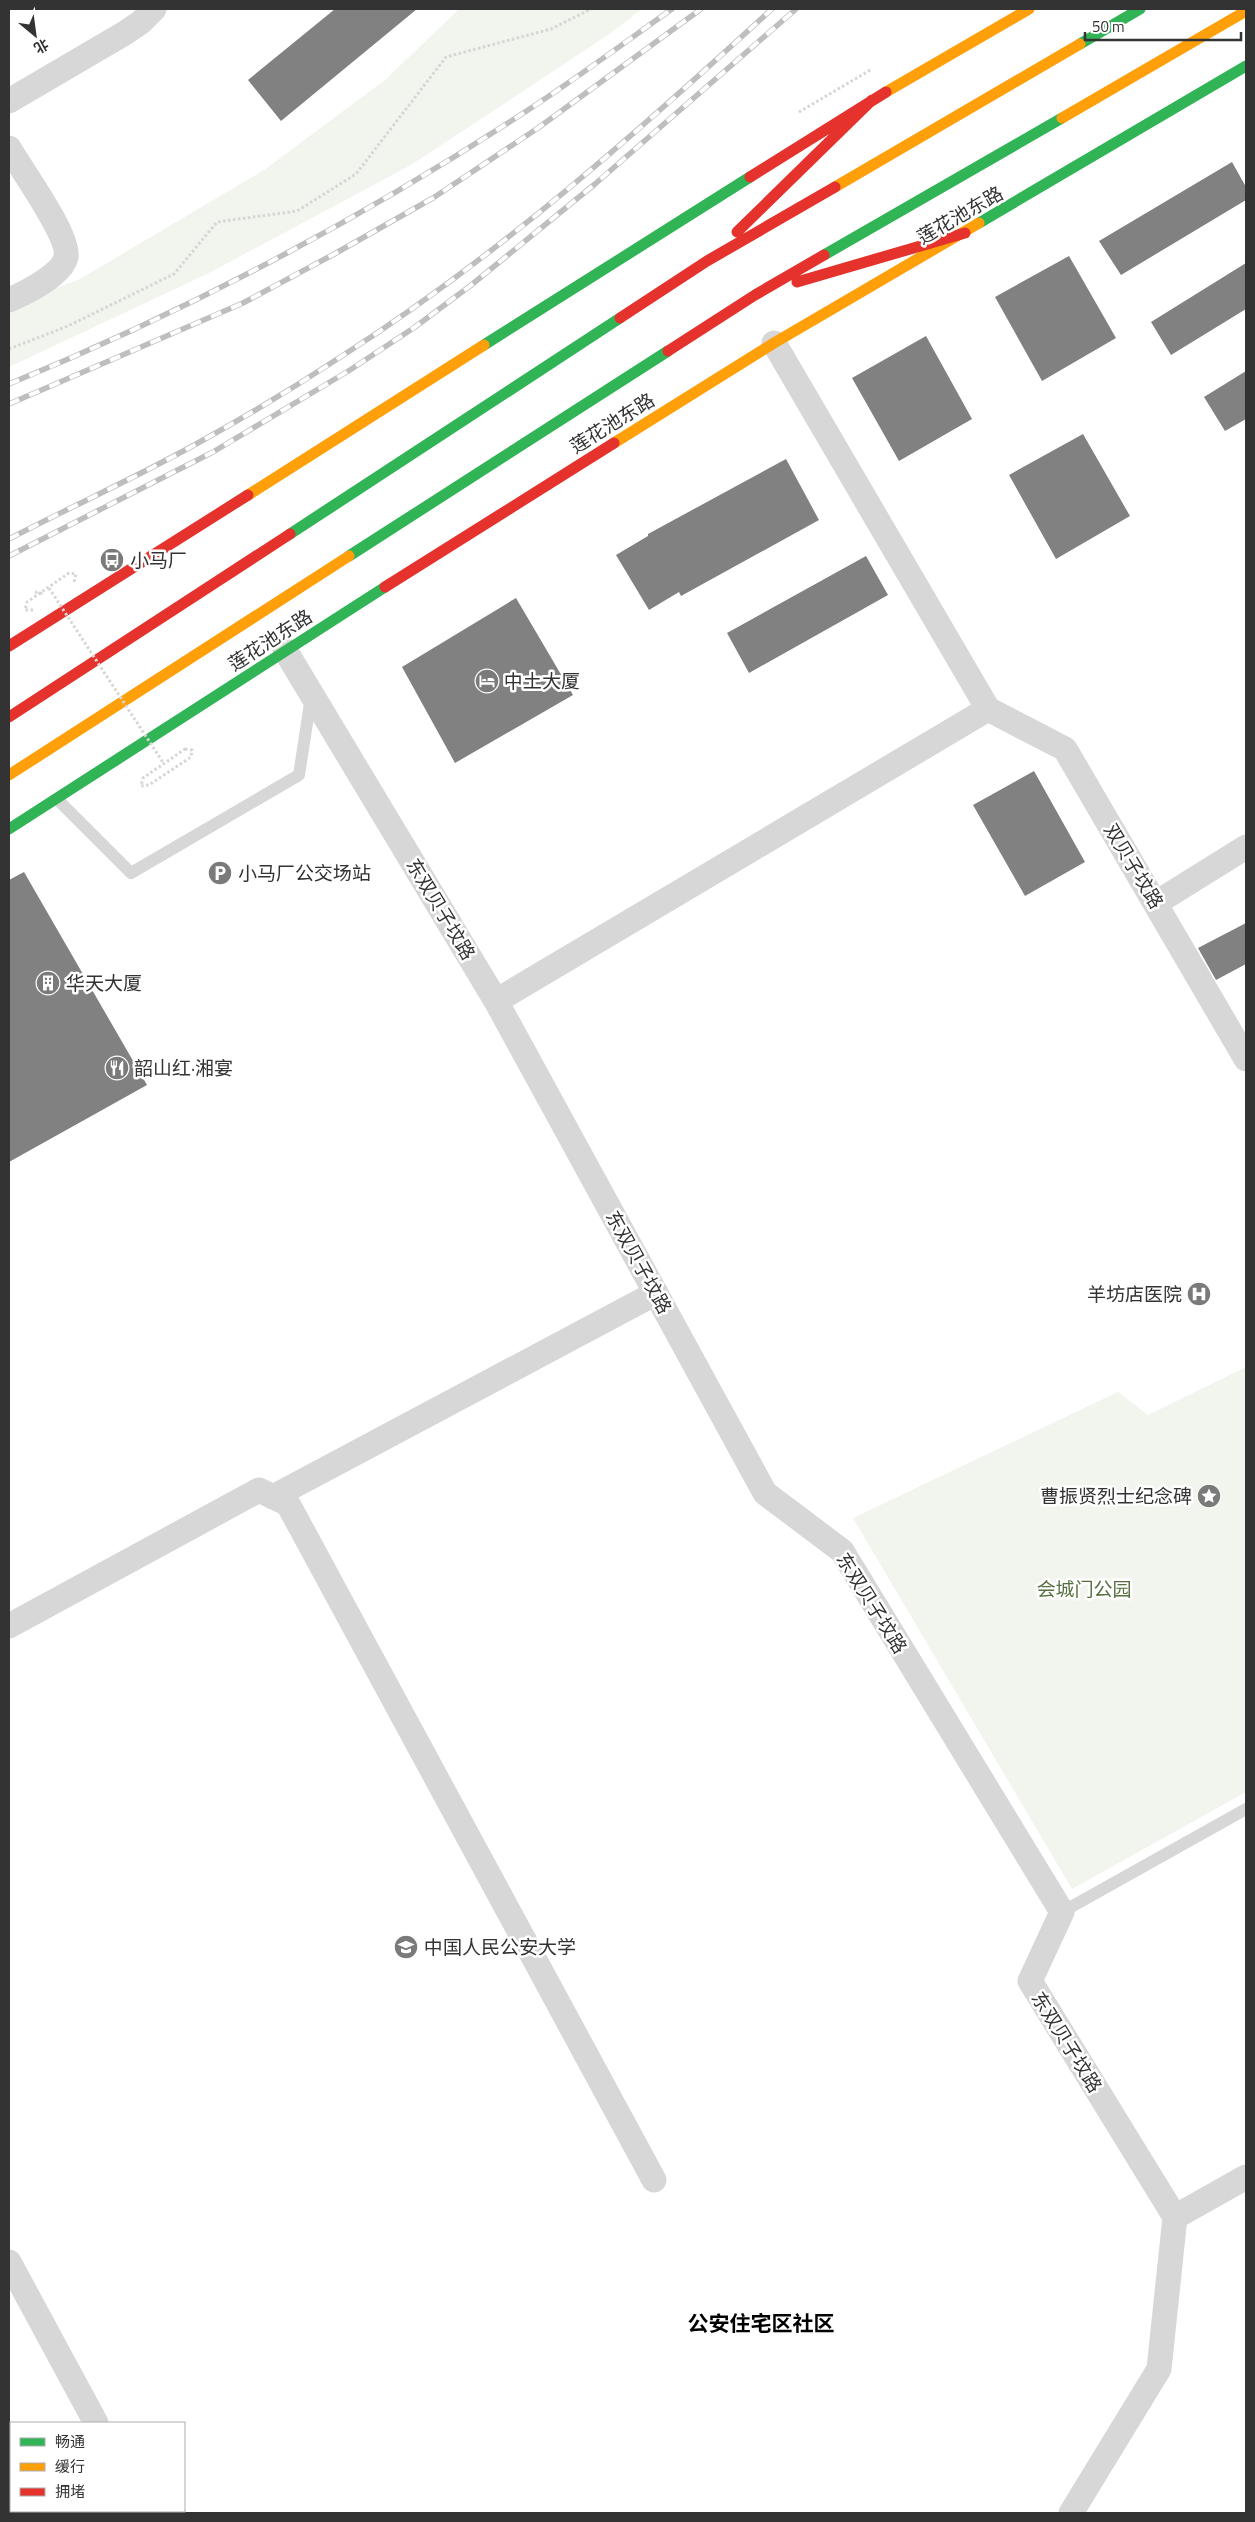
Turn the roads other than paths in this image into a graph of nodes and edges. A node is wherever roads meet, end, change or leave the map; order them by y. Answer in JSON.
{"nodes":[{"id":1,"x":154,"y":9,"type":"edge"},
{"id":2,"x":1029,"y":9,"type":"edge"},
{"id":3,"x":1140,"y":9,"type":"edge"},
{"id":4,"x":1245,"y":12,"type":"edge"},
{"id":5,"x":1246,"y":66,"type":"edge"},
{"id":6,"x":872,"y":100,"type":"junction"},
{"id":7,"x":9,"y":101,"type":"edge"},
{"id":8,"x":9,"y":148,"type":"edge"},
{"id":9,"x":964,"y":233,"type":"junction"},
{"id":10,"x":707,"y":261,"type":"junction"},
{"id":11,"x":755,"y":295,"type":"junction"},
{"id":12,"x":9,"y":300,"type":"edge"},
{"id":13,"x":774,"y":343,"type":"junction"},
{"id":14,"x":9,"y":646,"type":"edge"},
{"id":15,"x":285,"y":650,"type":"junction"},
{"id":16,"x":312,"y":694,"type":"junction"},
{"id":17,"x":988,"y":709,"type":"junction"},
{"id":18,"x":9,"y":717,"type":"edge"},
{"id":19,"x":9,"y":775,"type":"edge"},
{"id":20,"x":57,"y":799,"type":"junction"},
{"id":21,"x":9,"y":830,"type":"edge"},
{"id":22,"x":1246,"y":847,"type":"edge"},
{"id":23,"x":1156,"y":903,"type":"junction"},
{"id":24,"x":496,"y":1001,"type":"junction"},
{"id":25,"x":1246,"y":1059,"type":"edge"},
{"id":26,"x":656,"y":1293,"type":"junction"},
{"id":27,"x":273,"y":1497,"type":"junction"},
{"id":28,"x":9,"y":1626,"type":"edge"},
{"id":29,"x":1246,"y":1808,"type":"edge"},
{"id":30,"x":1062,"y":1912,"type":"junction"},
{"id":31,"x":1246,"y":2177,"type":"edge"},
{"id":32,"x":654,"y":2180,"type":"dead end"},
{"id":33,"x":1174,"y":2217,"type":"junction"},
{"id":34,"x":9,"y":2262,"type":"edge"},
{"id":35,"x":95,"y":2422,"type":"edge"},
{"id":36,"x":1071,"y":2513,"type":"edge"}],
"edges":[{"from":1,"to":7,"type":"street"},
{"from":2,"to":6,"type":"main road"},
{"from":3,"to":10,"type":"main road"},
{"from":4,"to":11,"type":"main road","name":"莲花池东路"},
{"from":5,"to":9,"type":"main road","name":"莲花池东路"},
{"from":6,"to":10,"type":"main road"},
{"from":6,"to":14,"type":"main road"},
{"from":8,"to":12,"type":"street"},
{"from":9,"to":11,"type":"main road"},
{"from":9,"to":13,"type":"main road","name":"莲花池东路"},
{"from":10,"to":18,"type":"main road"},
{"from":11,"to":19,"type":"main road","name":"莲花池东路"},
{"from":13,"to":15,"type":"main road","name":"莲花池东路"},
{"from":13,"to":17,"type":"street"},
{"from":15,"to":16,"type":"street","name":"东双贝子坟路"},
{"from":15,"to":20,"type":"main road","name":"莲花池东路"},
{"from":16,"to":20,"type":"lane"},
{"from":16,"to":24,"type":"street","name":"东双贝子坟路"},
{"from":17,"to":23,"type":"street","name":"双贝子坟路"},
{"from":17,"to":24,"type":"street"},
{"from":20,"to":21,"type":"main road","name":"莲花池东路"},
{"from":22,"to":23,"type":"street"},
{"from":23,"to":25,"type":"street","name":"双贝子坟路"},
{"from":24,"to":26,"type":"street","name":"东双贝子坟路"},
{"from":26,"to":27,"type":"street"},
{"from":26,"to":30,"type":"street","name":"东双贝子坟路"},
{"from":27,"to":28,"type":"street"},
{"from":27,"to":32,"type":"street"},
{"from":29,"to":30,"type":"lane"},
{"from":30,"to":33,"type":"street","name":"东双贝子坟路"},
{"from":31,"to":33,"type":"street"},
{"from":33,"to":36,"type":"street"},
{"from":34,"to":35,"type":"street"}]}
